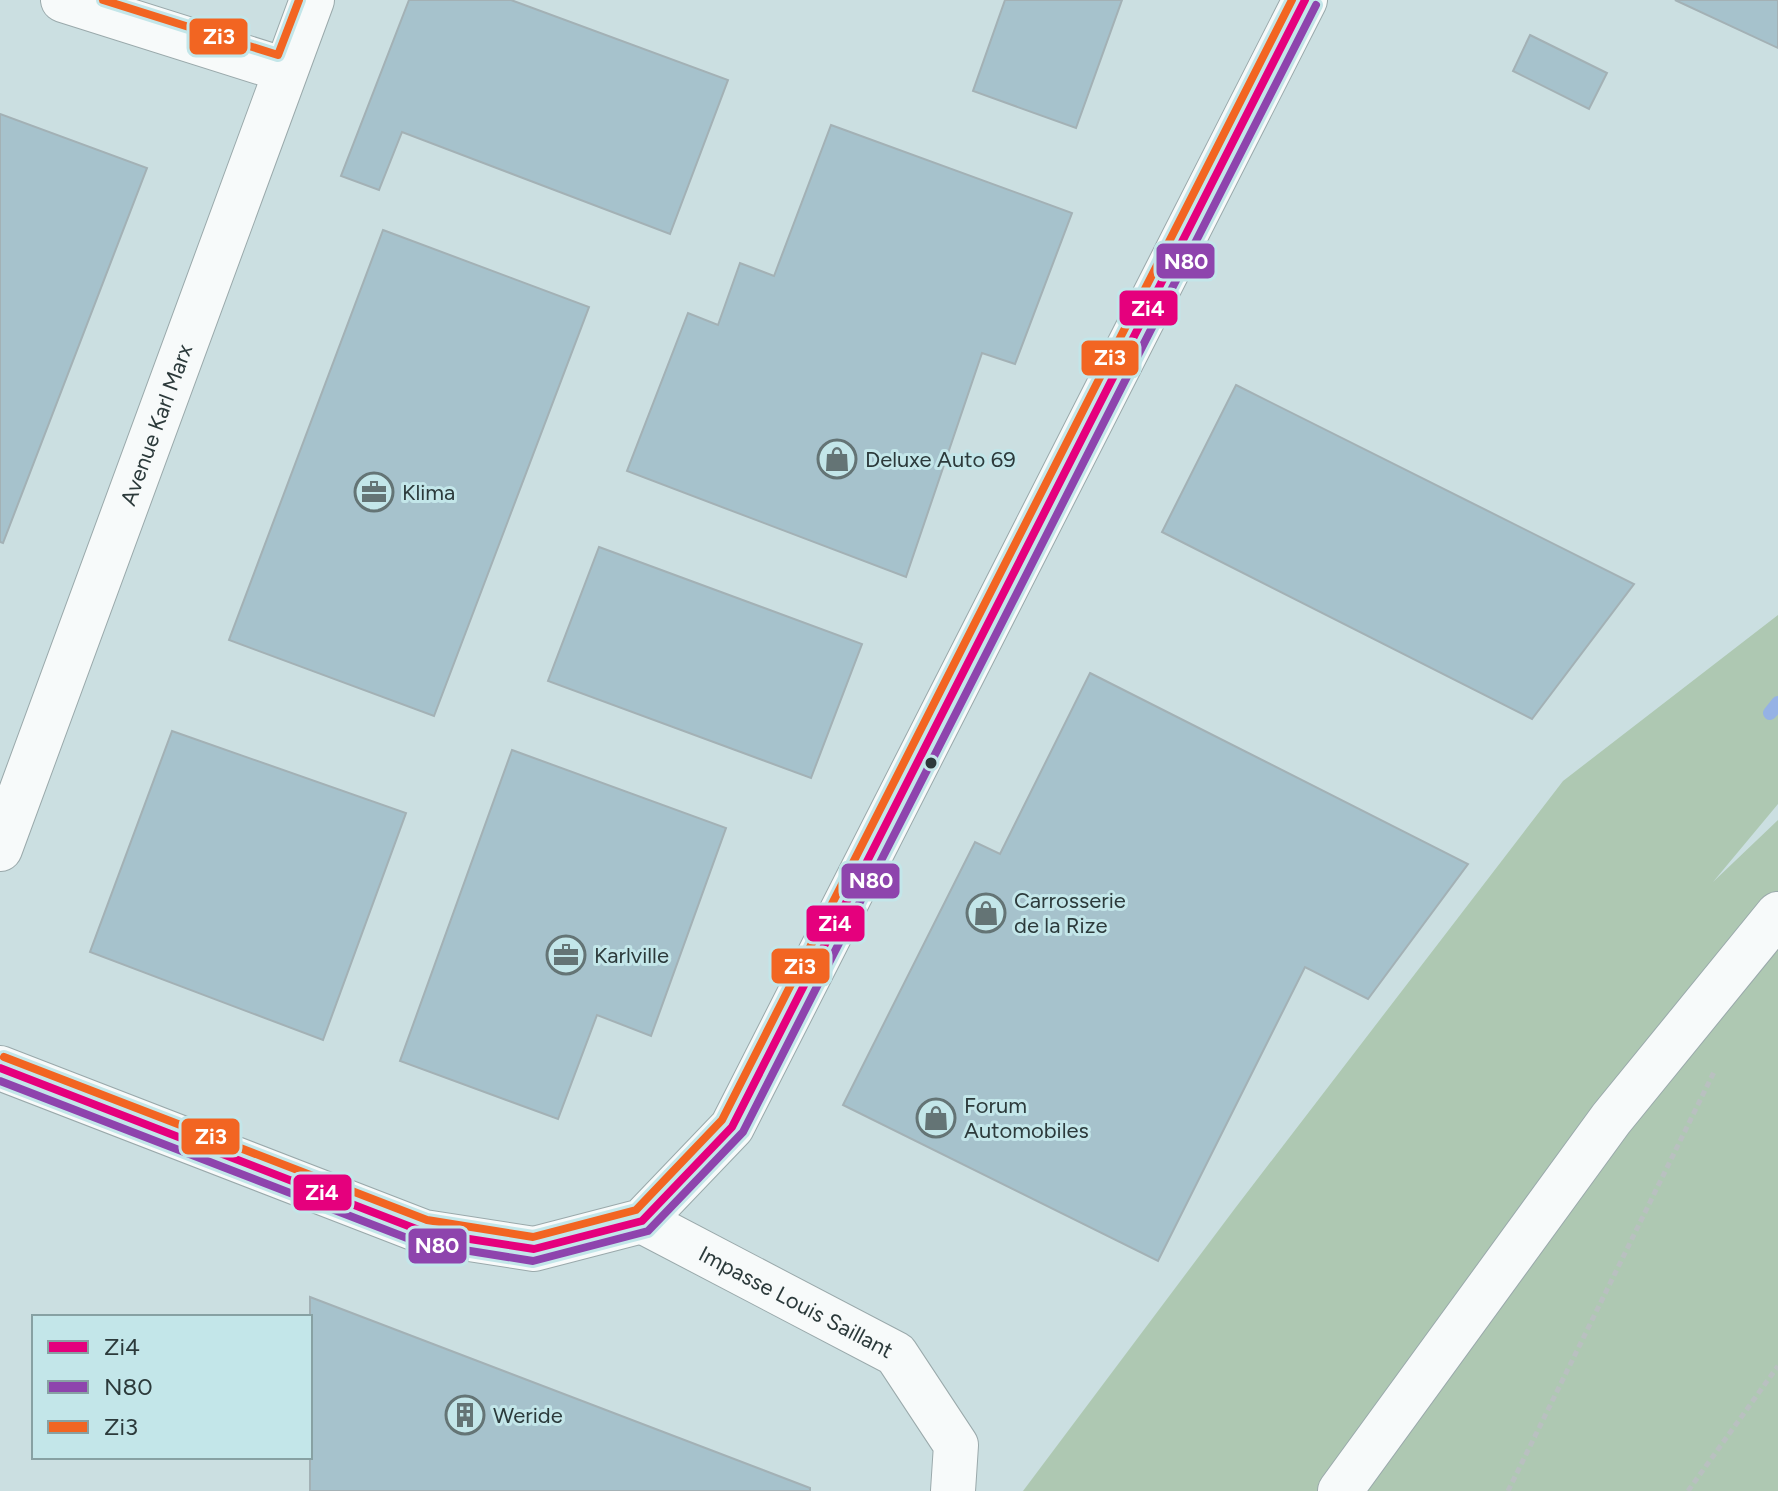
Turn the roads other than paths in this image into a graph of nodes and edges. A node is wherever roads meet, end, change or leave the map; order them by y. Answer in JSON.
{"nodes":[{"id":1,"x":63,"y":0,"type":"edge"},
{"id":2,"x":312,"y":0,"type":"edge"},
{"id":3,"x":1305,"y":0,"type":"edge"},
{"id":4,"x":285,"y":70,"type":"junction"},
{"id":5,"x":0,"y":849,"type":"edge"},
{"id":6,"x":1778,"y":914,"type":"edge"},
{"id":7,"x":0,"y":1068,"type":"edge"},
{"id":8,"x":642,"y":1221,"type":"junction"},
{"id":9,"x":953,"y":1491,"type":"edge"},
{"id":10,"x":1340,"y":1491,"type":"edge"}],
"edges":[{"from":1,"to":4,"type":"street"},
{"from":2,"to":4,"type":"street","name":"Avenue Karl Marx"},
{"from":3,"to":8,"type":"street"},
{"from":4,"to":5,"type":"street","name":"Avenue Karl Marx"},
{"from":6,"to":10,"type":"street"},
{"from":7,"to":8,"type":"street"},
{"from":8,"to":9,"type":"street","name":"Impasse Louis Saillant"}]}
